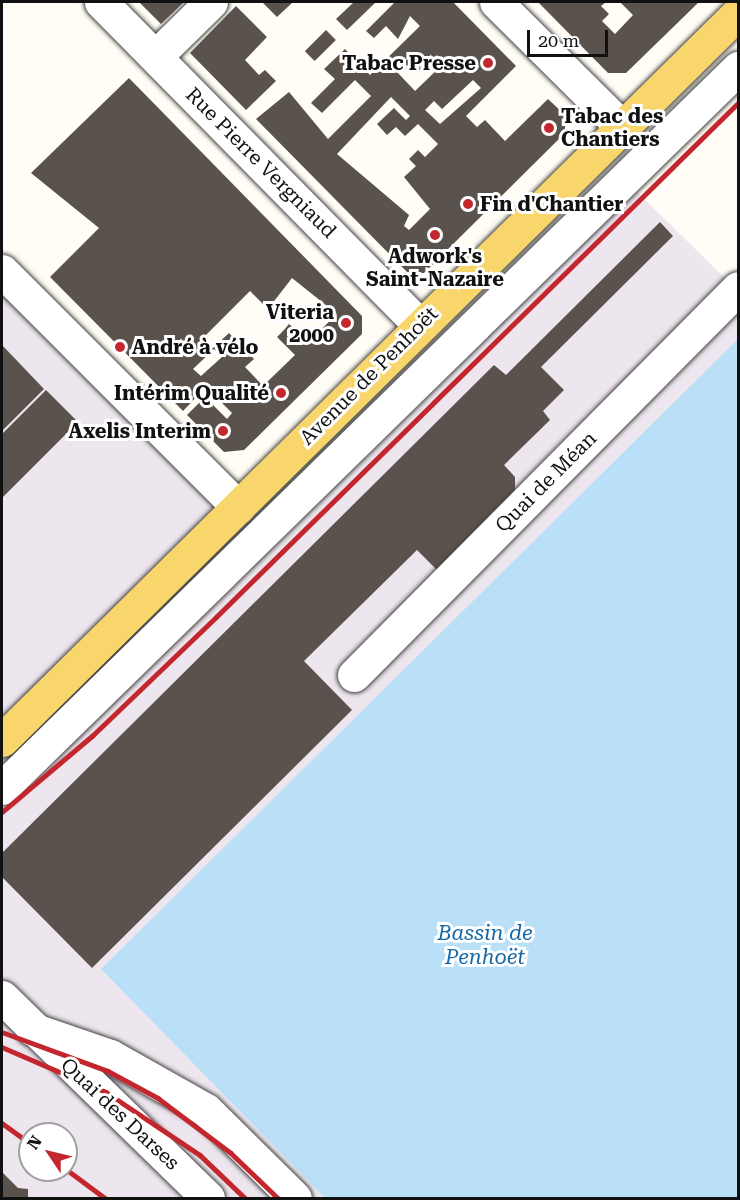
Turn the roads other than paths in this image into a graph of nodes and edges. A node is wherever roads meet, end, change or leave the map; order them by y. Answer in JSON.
{"nodes":[{"id":1,"x":100,"y":2,"type":"edge"},
{"id":2,"x":211,"y":2,"type":"edge"},
{"id":3,"x":496,"y":2,"type":"edge"},
{"id":4,"x":738,"y":14,"type":"edge"},
{"id":5,"x":156,"y":56,"type":"junction"},
{"id":6,"x":738,"y":68,"type":"edge"},
{"id":7,"x":623,"y":128,"type":"junction"},
{"id":8,"x":2,"y":271,"type":"edge"},
{"id":9,"x":738,"y":288,"type":"edge"},
{"id":10,"x":420,"y":325,"type":"junction"},
{"id":11,"x":238,"y":507,"type":"junction"},
{"id":12,"x":354,"y":675,"type":"dead end"},
{"id":13,"x":2,"y":740,"type":"edge"},
{"id":14,"x":2,"y":788,"type":"edge"},
{"id":15,"x":2,"y":997,"type":"edge"},
{"id":16,"x":32,"y":1029,"type":"junction"},
{"id":17,"x":208,"y":1198,"type":"edge"},
{"id":18,"x":296,"y":1198,"type":"edge"}],
"edges":[{"from":1,"to":5,"type":"street","name":"Rue Pierre Vergniaud"},
{"from":2,"to":5,"type":"street"},
{"from":3,"to":7,"type":"street"},
{"from":4,"to":7,"type":"main road","name":"Avenue de Penhoët"},
{"from":5,"to":10,"type":"street","name":"Rue Pierre Vergniaud"},
{"from":6,"to":14,"type":"street"},
{"from":7,"to":10,"type":"main road","name":"Avenue de Penhoët"},
{"from":8,"to":11,"type":"street"},
{"from":9,"to":12,"type":"street","name":"Quai de Méan"},
{"from":10,"to":11,"type":"main road","name":"Avenue de Penhoët"},
{"from":11,"to":13,"type":"main road","name":"Avenue de Penhoët"},
{"from":15,"to":16,"type":"street","name":"Quai des Darses"},
{"from":16,"to":17,"type":"street","name":"Quai des Darses"},
{"from":16,"to":18,"type":"street","name":"Quai des Darses"}]}
